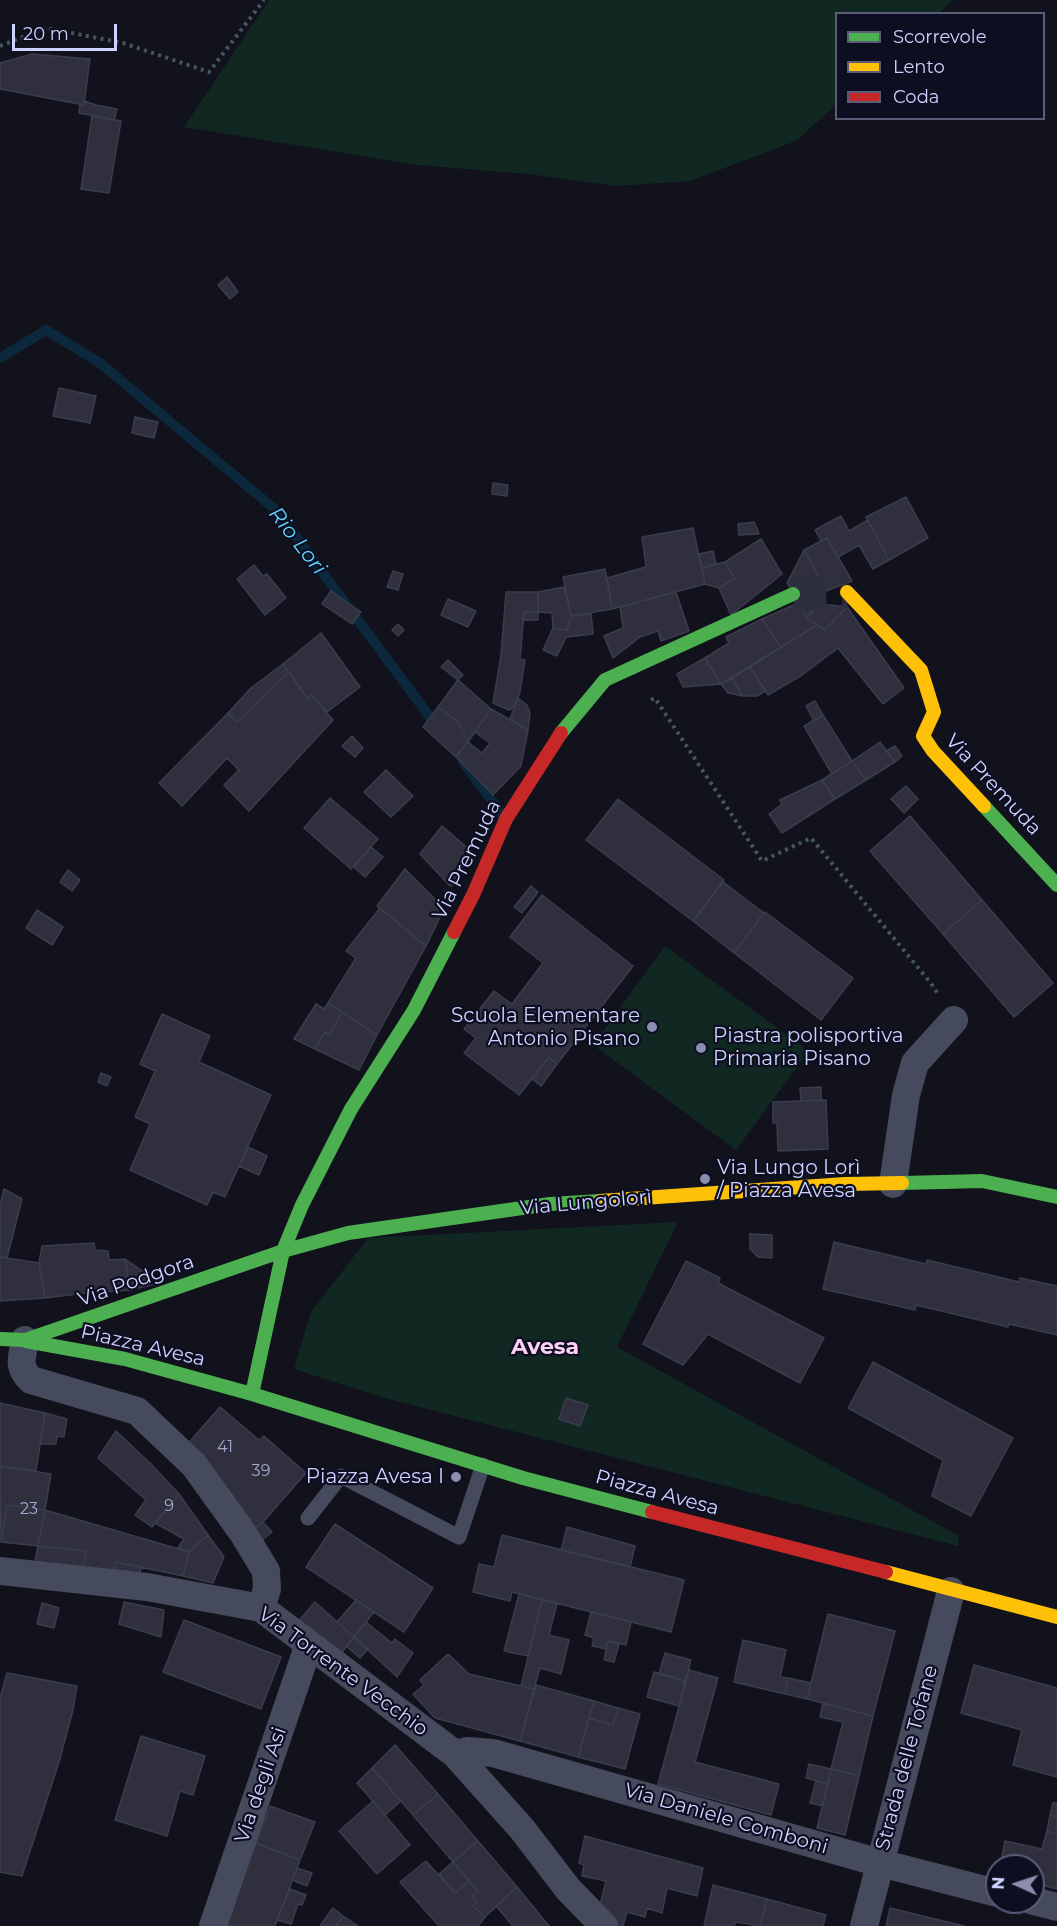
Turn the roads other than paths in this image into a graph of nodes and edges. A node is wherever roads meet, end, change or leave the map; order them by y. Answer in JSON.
{"nodes":[{"id":1,"x":846,"y":592,"type":"dead end"},
{"id":2,"x":794,"y":594,"type":"tunnel mouth"},
{"id":3,"x":1057,"y":885,"type":"edge"},
{"id":4,"x":954,"y":1020,"type":"road end"},
{"id":5,"x":893,"y":1184,"type":"junction"},
{"id":6,"x":1057,"y":1197,"type":"edge"},
{"id":7,"x":284,"y":1251,"type":"junction"},
{"id":8,"x":12,"y":1340,"type":"edge"},
{"id":9,"x":252,"y":1394,"type":"junction"},
{"id":10,"x":483,"y":1465,"type":"junction"},
{"id":11,"x":308,"y":1518,"type":"dead end"},
{"id":12,"x":0,"y":1571,"type":"edge"},
{"id":13,"x":951,"y":1591,"type":"junction"},
{"id":14,"x":261,"y":1608,"type":"junction"},
{"id":15,"x":1057,"y":1617,"type":"edge"},
{"id":16,"x":309,"y":1644,"type":"junction"},
{"id":17,"x":455,"y":1754,"type":"junction"},
{"id":18,"x":880,"y":1863,"type":"junction"},
{"id":19,"x":985,"y":1890,"type":"edge"},
{"id":20,"x":213,"y":1926,"type":"edge"},
{"id":21,"x":604,"y":1926,"type":"edge"},
{"id":22,"x":864,"y":1926,"type":"edge"}],
"edges":[{"from":1,"to":3,"type":"street","name":"Via Premuda"},
{"from":2,"to":7,"type":"street","name":"Via Premuda"},
{"from":4,"to":5,"type":"street"},
{"from":5,"to":6,"type":"street","name":"Via Lungolorì"},
{"from":5,"to":7,"type":"street","name":"Via Lungolorì"},
{"from":7,"to":8,"type":"street","name":"Via Podgora"},
{"from":7,"to":9,"type":"street"},
{"from":8,"to":9,"type":"street","name":"Piazza Avesa"},
{"from":8,"to":14,"type":"street"},
{"from":9,"to":10,"type":"street","name":"Piazza Avesa"},
{"from":10,"to":11,"type":"lane"},
{"from":10,"to":13,"type":"street","name":"Piazza Avesa"},
{"from":12,"to":14,"type":"street","name":"Via Torrente Vecchio"},
{"from":13,"to":15,"type":"street","name":"Piazza Avesa"},
{"from":13,"to":18,"type":"street","name":"Strada delle Tofane"},
{"from":14,"to":16,"type":"street","name":"Via Torrente Vecchio"},
{"from":16,"to":17,"type":"street","name":"Via Torrente Vecchio"},
{"from":16,"to":20,"type":"street","name":"Via degli Asi"},
{"from":17,"to":18,"type":"street","name":"Via Daniele Comboni"},
{"from":17,"to":21,"type":"street","name":"Via Torrente Vecchio"},
{"from":18,"to":19,"type":"street","name":"Via Daniele Comboni"},
{"from":18,"to":22,"type":"street","name":"Strada delle Tofane"}]}
